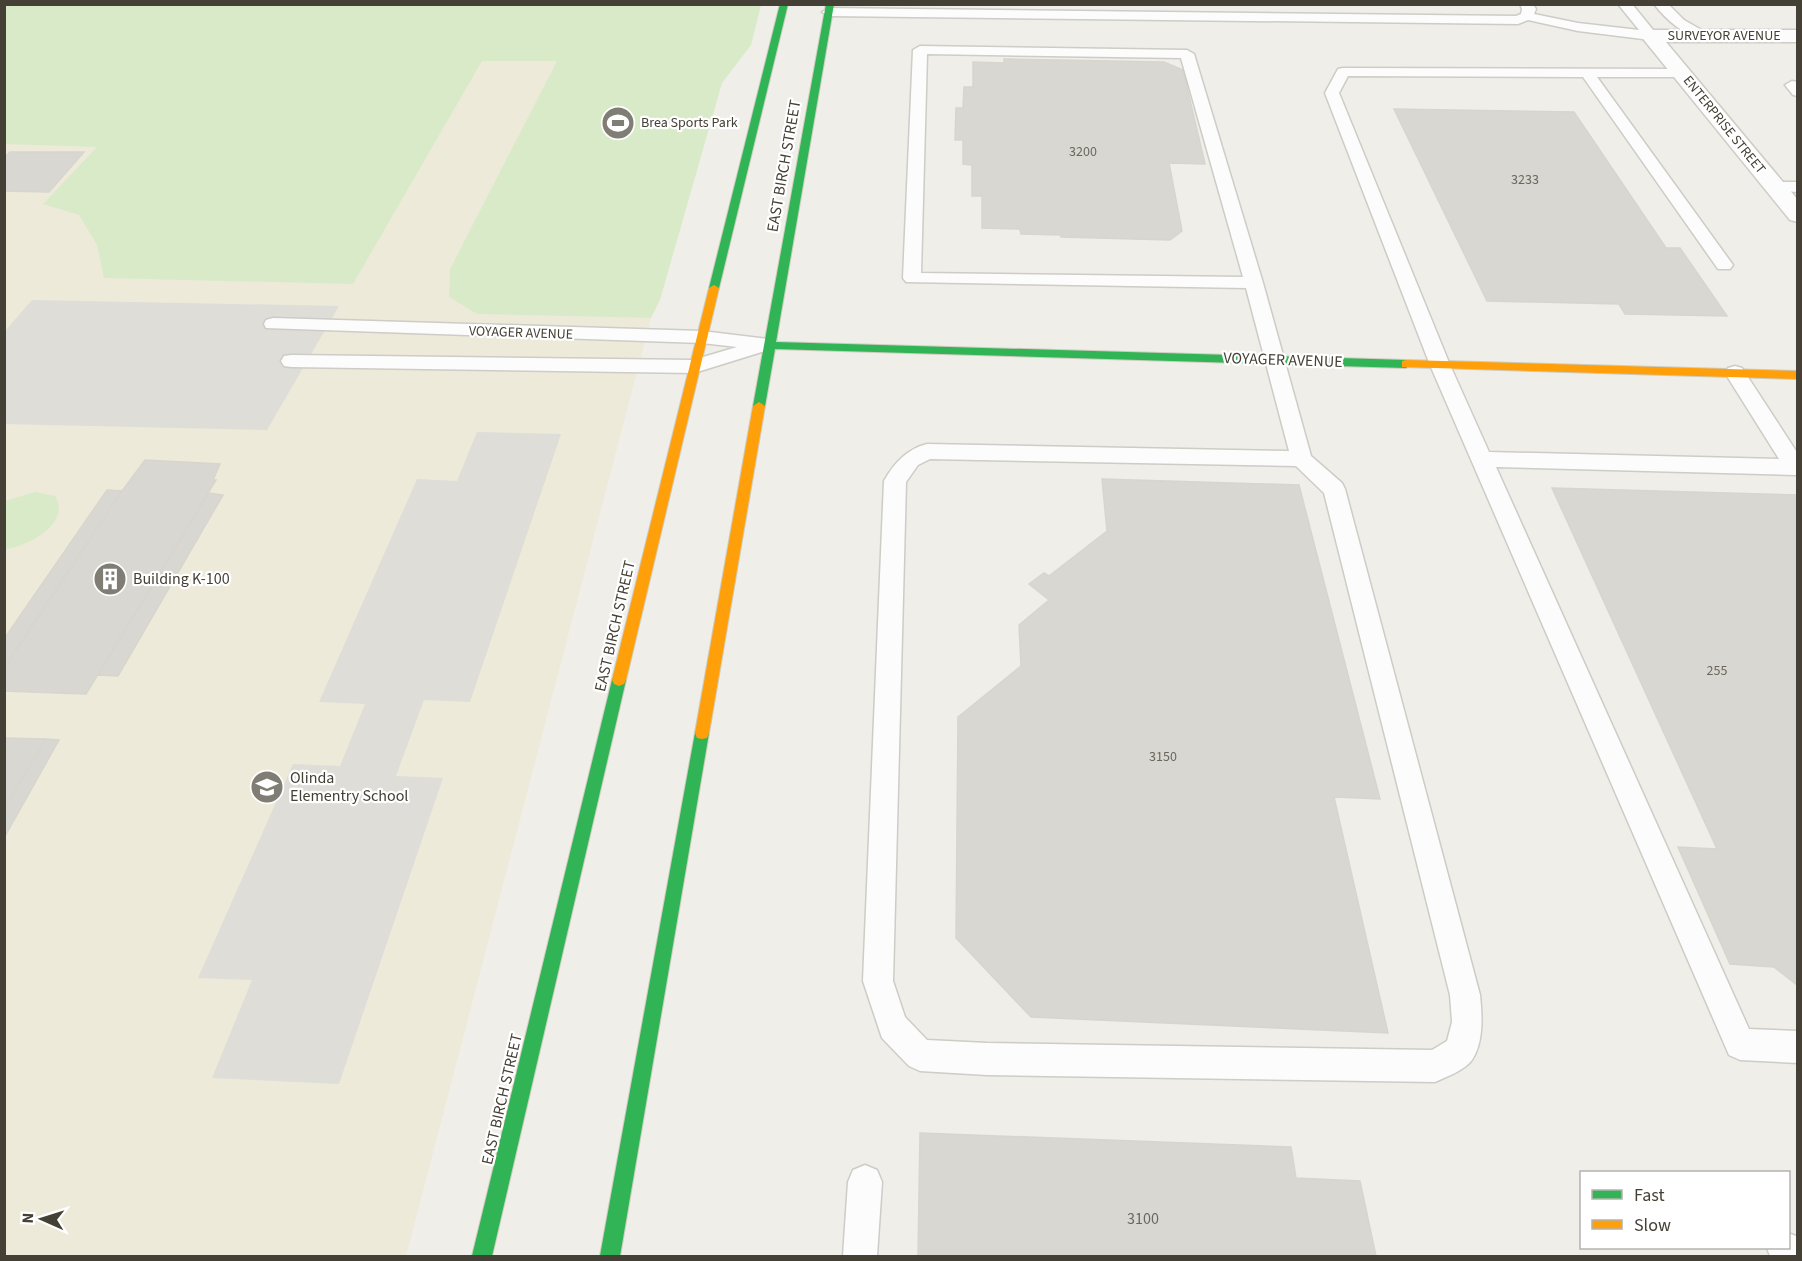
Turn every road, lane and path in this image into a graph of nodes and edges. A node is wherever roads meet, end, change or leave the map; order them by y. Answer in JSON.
{"nodes":[{"id":1,"x":784,"y":4,"type":"edge"},
{"id":2,"x":1624,"y":4,"type":"edge"},
{"id":3,"x":1660,"y":4,"type":"edge"},
{"id":4,"x":830,"y":8,"type":"edge"},
{"id":5,"x":1526,"y":10,"type":"edge"},
{"id":6,"x":1651,"y":36,"type":"junction"},
{"id":7,"x":1705,"y":36,"type":"junction"},
{"id":8,"x":1797,"y":36,"type":"edge"},
{"id":9,"x":1587,"y":73,"type":"junction"},
{"id":10,"x":1681,"y":73,"type":"junction"},
{"id":11,"x":1774,"y":187,"type":"junction"},
{"id":12,"x":1797,"y":187,"type":"edge"},
{"id":13,"x":1797,"y":215,"type":"edge"},
{"id":14,"x":1724,"y":265,"type":"dead end"},
{"id":15,"x":1254,"y":283,"type":"junction"},
{"id":16,"x":273,"y":324,"type":"dead end"},
{"id":17,"x":702,"y":337,"type":"junction"},
{"id":18,"x":769,"y":345,"type":"junction"},
{"id":19,"x":1276,"y":360,"type":"junction"},
{"id":20,"x":291,"y":361,"type":"dead end"},
{"id":21,"x":1440,"y":365,"type":"junction"},
{"id":22,"x":694,"y":367,"type":"junction"},
{"id":23,"x":1735,"y":373,"type":"junction"},
{"id":24,"x":1797,"y":375,"type":"edge"},
{"id":25,"x":1301,"y":459,"type":"junction"},
{"id":26,"x":1481,"y":459,"type":"junction"},
{"id":27,"x":1797,"y":1047,"type":"edge"},
{"id":28,"x":865,"y":1182,"type":"dead end"},
{"id":29,"x":482,"y":1257,"type":"edge"},
{"id":30,"x":610,"y":1257,"type":"edge"},
{"id":31,"x":860,"y":1257,"type":"edge"}],
"edges":[{"from":1,"to":17,"type":"street","name":"EAST BIRCH STREET"},
{"from":2,"to":6,"type":"lane"},
{"from":3,"to":7,"type":"lane"},
{"from":4,"to":5,"type":"lane"},
{"from":4,"to":18,"type":"street","name":"EAST BIRCH STREET"},
{"from":5,"to":6,"type":"lane"},
{"from":6,"to":7,"type":"street","name":"SURVEYOR AVENUE"},
{"from":6,"to":10,"type":"street","name":"ENTERPRISE STREET"},
{"from":7,"to":8,"type":"street","name":"SURVEYOR AVENUE"},
{"from":9,"to":10,"type":"lane"},
{"from":9,"to":14,"type":"lane"},
{"from":9,"to":21,"type":"lane"},
{"from":10,"to":11,"type":"street","name":"ENTERPRISE STREET"},
{"from":11,"to":12,"type":"lane"},
{"from":11,"to":13,"type":"street","name":"ENTERPRISE STREET"},
{"from":15,"to":15,"type":"lane"},
{"from":15,"to":19,"type":"lane"},
{"from":16,"to":17,"type":"lane","name":"VOYAGER AVENUE"},
{"from":17,"to":18,"type":"lane","name":"VOYAGER AVENUE"},
{"from":17,"to":22,"type":"street","name":"EAST BIRCH STREET"},
{"from":18,"to":19,"type":"street","name":"VOYAGER AVENUE"},
{"from":18,"to":22,"type":"lane","name":"VOYAGER AVENUE"},
{"from":18,"to":30,"type":"street","name":"EAST BIRCH STREET"},
{"from":19,"to":21,"type":"street","name":"VOYAGER AVENUE"},
{"from":19,"to":25,"type":"lane"},
{"from":20,"to":22,"type":"lane","name":"VOYAGER AVENUE"},
{"from":21,"to":23,"type":"street","name":"VOYAGER AVENUE"},
{"from":21,"to":26,"type":"lane"},
{"from":22,"to":29,"type":"street","name":"EAST BIRCH STREET"},
{"from":23,"to":24,"type":"street","name":"VOYAGER AVENUE"},
{"from":23,"to":26,"type":"lane"},
{"from":25,"to":25,"type":"lane"},
{"from":26,"to":27,"type":"lane"},
{"from":28,"to":31,"type":"lane"}]}
